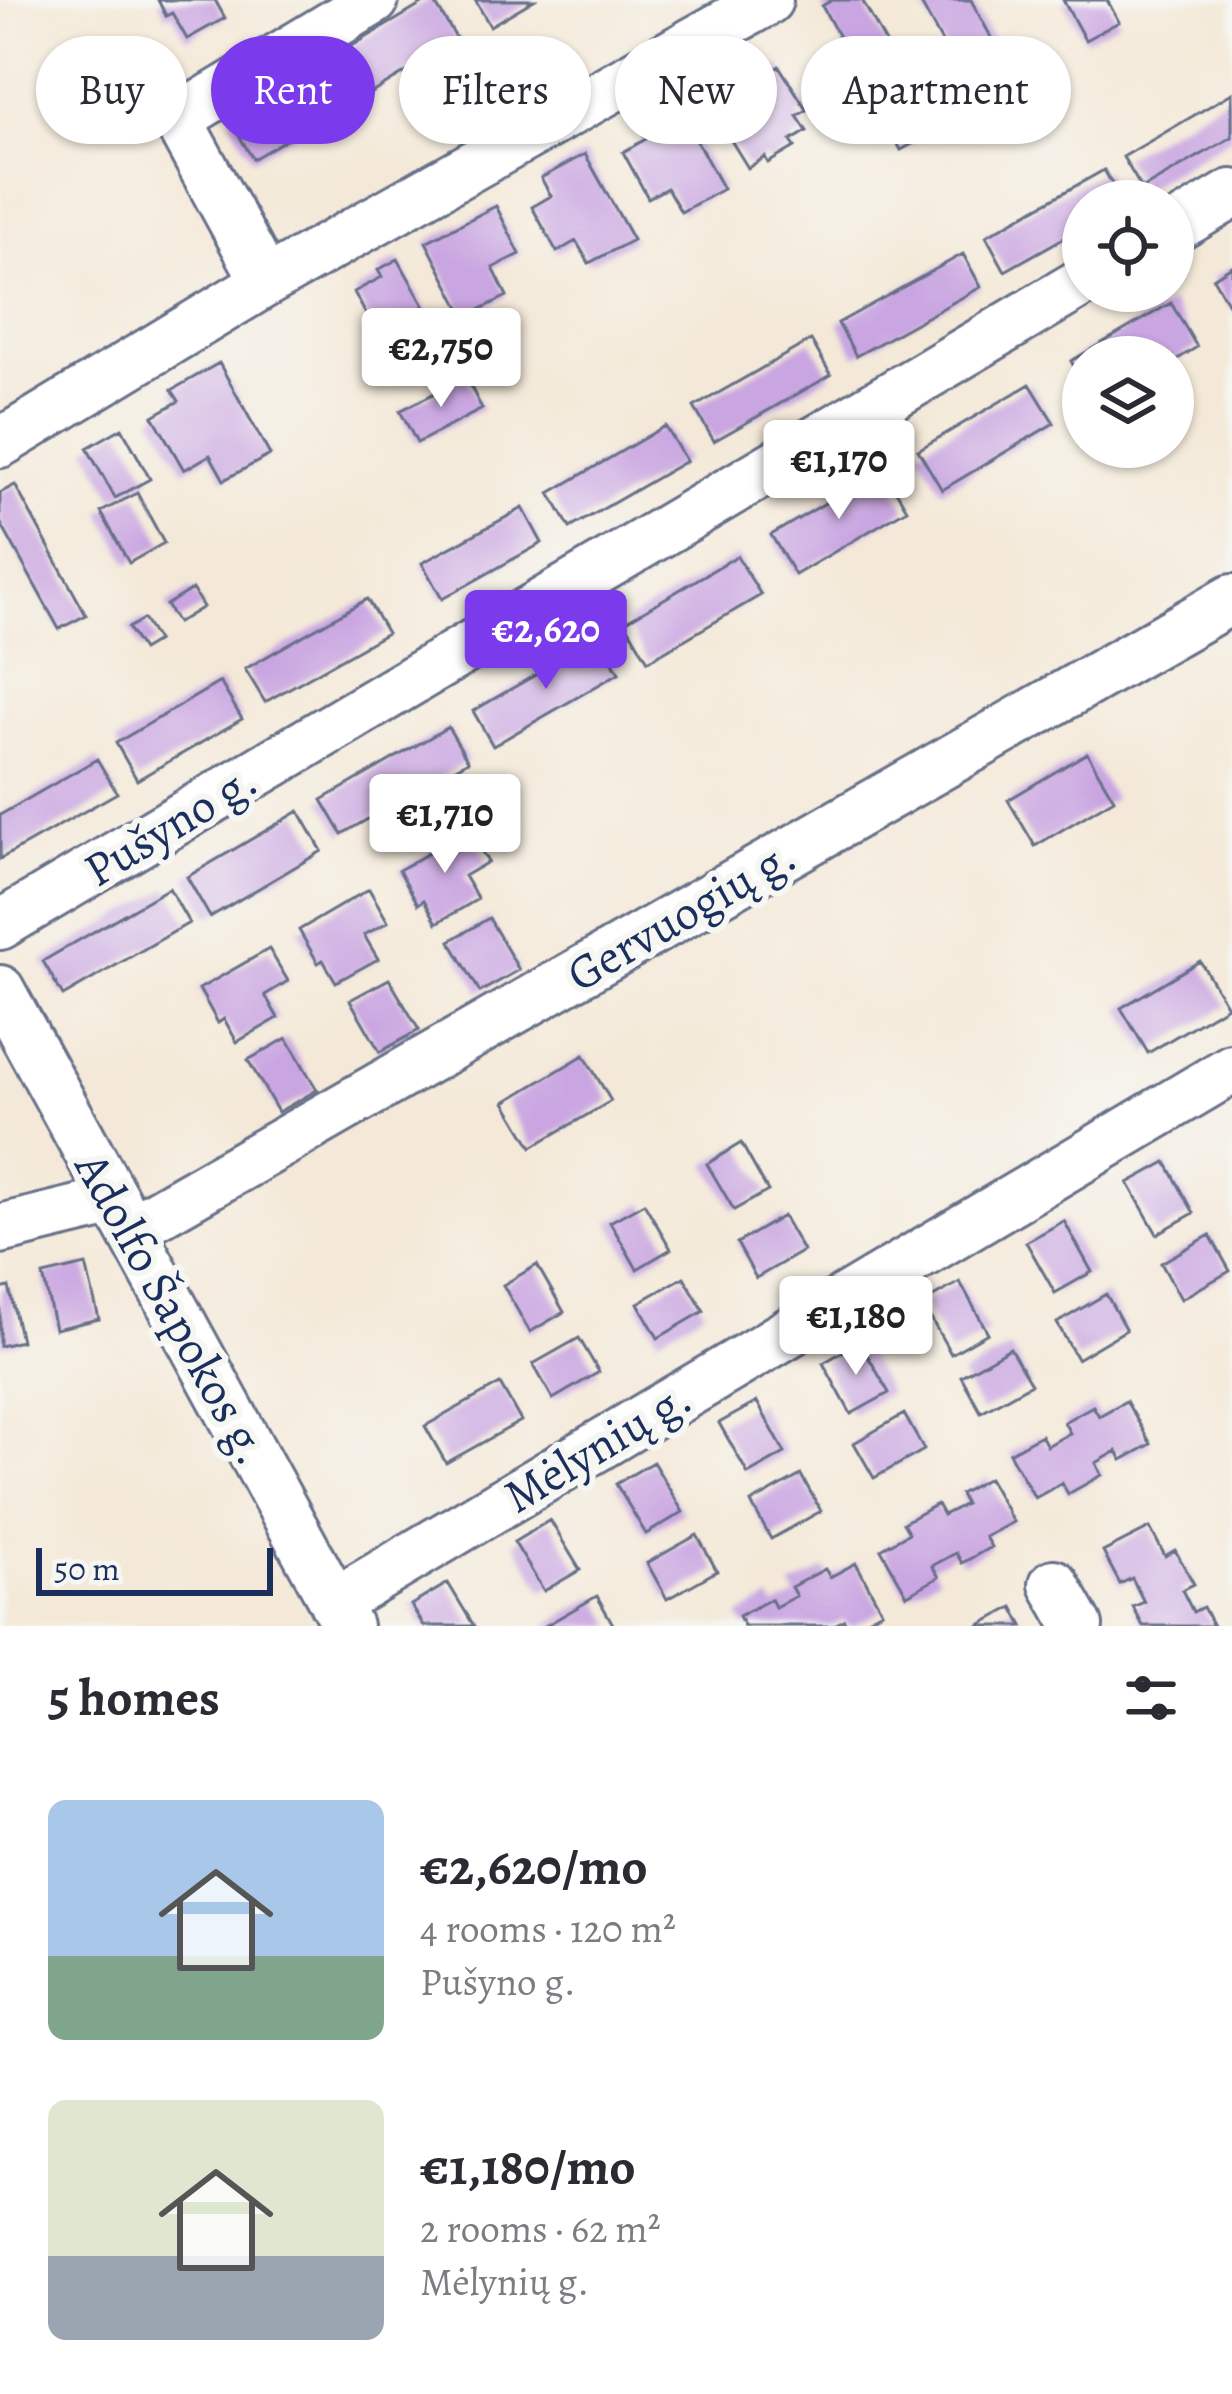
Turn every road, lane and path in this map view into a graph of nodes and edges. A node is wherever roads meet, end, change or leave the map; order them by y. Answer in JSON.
{"nodes":[{"id":1,"x":374,"y":0,"type":"edge"},
{"id":2,"x":768,"y":0,"type":"edge"},
{"id":3,"x":1232,"y":194,"type":"edge"},
{"id":4,"x":1194,"y":217,"type":"edge"},
{"id":5,"x":266,"y":282,"type":"junction"},
{"id":6,"x":1062,"y":294,"type":"edge"},
{"id":7,"x":0,"y":443,"type":"edge"},
{"id":8,"x":1232,"y":599,"type":"edge"},
{"id":9,"x":0,"y":926,"type":"edge"},
{"id":10,"x":0,"y":990,"type":"edge"},
{"id":11,"x":1232,"y":1069,"type":"edge"},
{"id":12,"x":123,"y":1215,"type":"junction"},
{"id":13,"x":0,"y":1229,"type":"edge"},
{"id":14,"x":1054,"y":1584,"type":"dead end"},
{"id":15,"x":340,"y":1615,"type":"edge"},
{"id":16,"x":1078,"y":1626,"type":"edge"}],
"edges":[{"from":1,"to":5,"type":"street"},
{"from":2,"to":5,"type":"street"},
{"from":3,"to":4,"type":"street"},
{"from":5,"to":7,"type":"street"},
{"from":6,"to":9,"type":"street","name":"Pušyno g."},
{"from":8,"to":12,"type":"street","name":"Gervuogių g."},
{"from":10,"to":12,"type":"street","name":"Adolfo Šapokos g."},
{"from":11,"to":15,"type":"street","name":"Mėlynių g."},
{"from":12,"to":13,"type":"street","name":"Gervuogių g."},
{"from":12,"to":15,"type":"street","name":"Adolfo Šapokos g."},
{"from":14,"to":16,"type":"street"}]}
